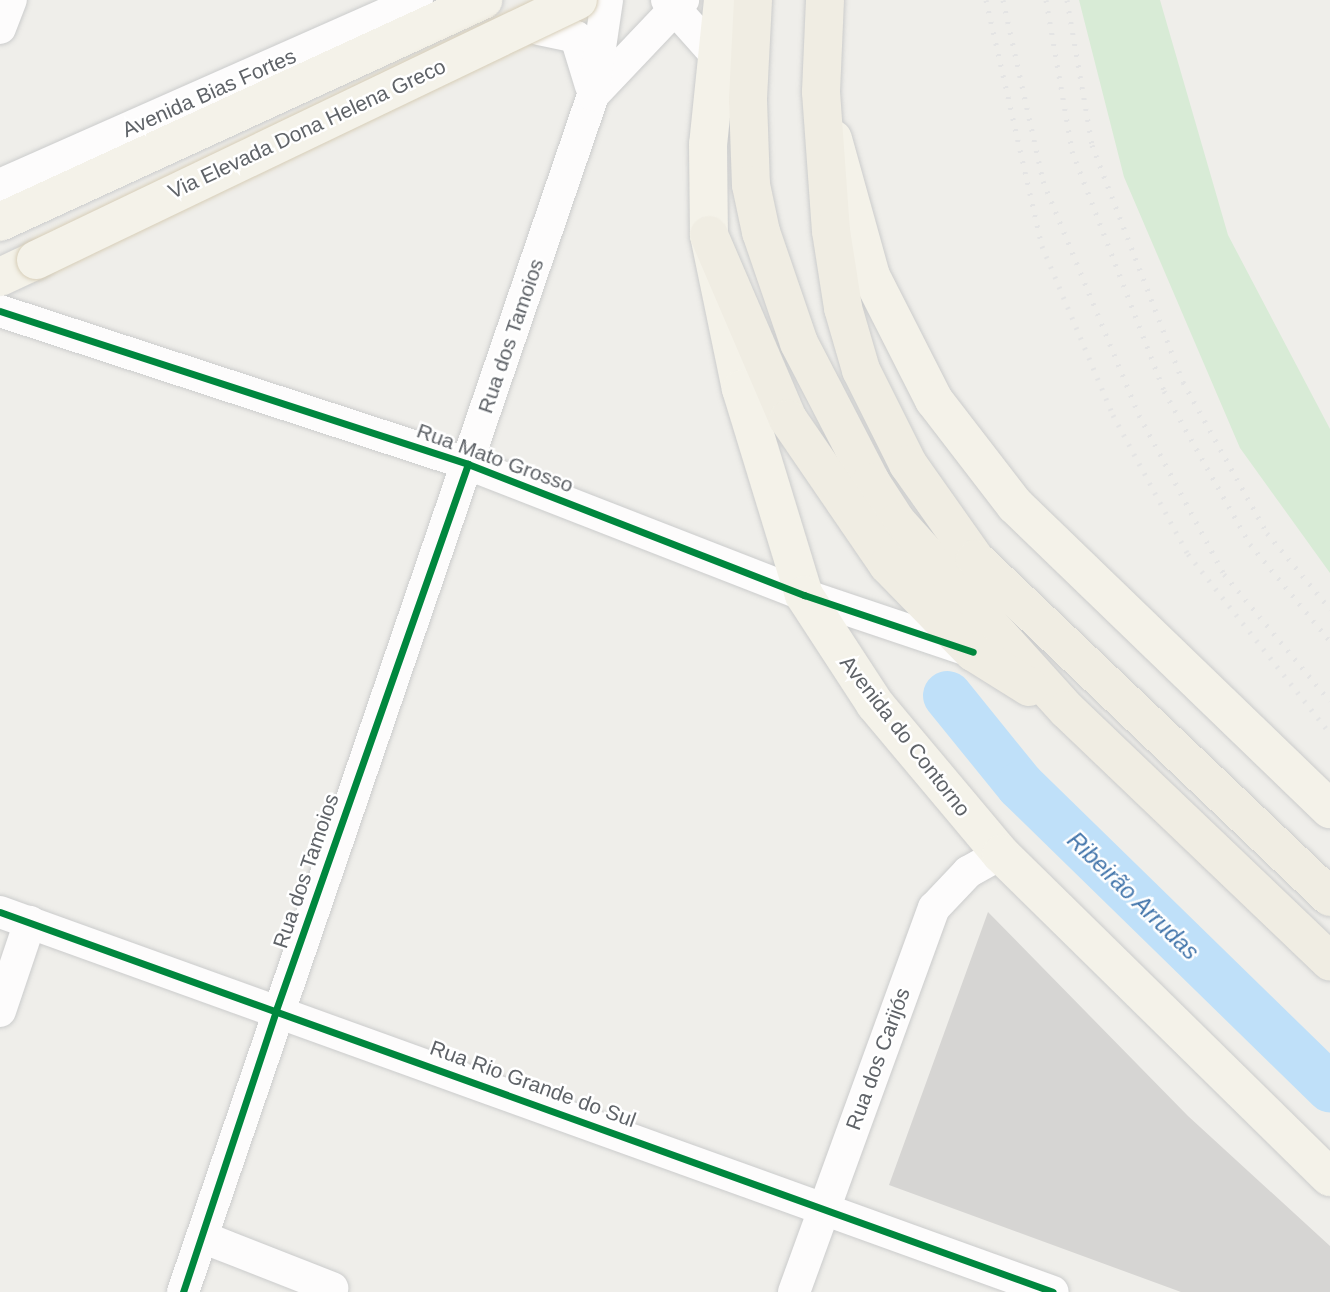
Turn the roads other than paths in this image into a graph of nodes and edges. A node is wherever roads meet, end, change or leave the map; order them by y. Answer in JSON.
{"nodes":[{"id":1,"x":11,"y":0,"type":"edge"},
{"id":2,"x":417,"y":0,"type":"edge"},
{"id":3,"x":484,"y":0,"type":"edge"},
{"id":4,"x":578,"y":0,"type":"edge"},
{"id":5,"x":607,"y":0,"type":"edge"},
{"id":6,"x":723,"y":0,"type":"edge"},
{"id":7,"x":753,"y":0,"type":"edge"},
{"id":8,"x":825,"y":0,"type":"edge"},
{"id":9,"x":676,"y":2,"type":"edge"},
{"id":10,"x":543,"y":14,"type":"edge"},
{"id":11,"x":0,"y":28,"type":"edge"},
{"id":12,"x":716,"y":55,"type":"junction"},
{"id":13,"x":821,"y":92,"type":"junction"},
{"id":14,"x":593,"y":95,"type":"junction"},
{"id":15,"x":9,"y":205,"type":"edge"},
{"id":16,"x":709,"y":235,"type":"junction"},
{"id":17,"x":0,"y":277,"type":"edge"},
{"id":18,"x":0,"y":289,"type":"edge"},
{"id":19,"x":0,"y":311,"type":"edge"},
{"id":20,"x":468,"y":464,"type":"junction"},
{"id":21,"x":804,"y":595,"type":"junction"},
{"id":22,"x":973,"y":652,"type":"junction"},
{"id":23,"x":1067,"y":710,"type":"junction"},
{"id":24,"x":1330,"y":810,"type":"edge"},
{"id":25,"x":1001,"y":854,"type":"junction"},
{"id":26,"x":1330,"y":897,"type":"edge"},
{"id":27,"x":0,"y":912,"type":"edge"},
{"id":28,"x":30,"y":922,"type":"junction"},
{"id":29,"x":1330,"y":961,"type":"edge"},
{"id":30,"x":276,"y":1010,"type":"junction"},
{"id":31,"x":0,"y":1011,"type":"edge"},
{"id":32,"x":1330,"y":1177,"type":"edge"},
{"id":33,"x":822,"y":1208,"type":"junction"},
{"id":34,"x":202,"y":1237,"type":"junction"},
{"id":35,"x":332,"y":1288,"type":"dead end"},
{"id":36,"x":183,"y":1292,"type":"edge"},
{"id":37,"x":794,"y":1292,"type":"edge"},
{"id":38,"x":1053,"y":1292,"type":"edge"}],
"edges":[{"from":1,"to":11,"type":"street"},
{"from":2,"to":15,"type":"street","name":"Avenida Bias Fortes"},
{"from":3,"to":15,"type":"main road","name":"Via Elevada Dona Helena Greco"},
{"from":4,"to":17,"type":"main road","name":"Via Elevada Dona Helena Greco","bridge":true},
{"from":5,"to":14,"type":"street","name":"Rua dos Tamoios"},
{"from":6,"to":12,"type":"main road","name":"Avenida do Contorno"},
{"from":7,"to":23,"type":"highway"},
{"from":8,"to":13,"type":"highway"},
{"from":9,"to":12,"type":"street"},
{"from":9,"to":14,"type":"street","name":"Rua dos Tamoios"},
{"from":10,"to":14,"type":"street"},
{"from":10,"to":18,"type":"street"},
{"from":12,"to":16,"type":"main road","name":"Avenida do Contorno"},
{"from":13,"to":24,"type":"main road"},
{"from":13,"to":26,"type":"highway"},
{"from":14,"to":20,"type":"street","name":"Rua dos Tamoios"},
{"from":16,"to":21,"type":"main road","name":"Avenida do Contorno"},
{"from":16,"to":22,"type":"highway"},
{"from":19,"to":20,"type":"street","name":"Rua Mato Grosso"},
{"from":20,"to":21,"type":"street","name":"Rua Mato Grosso"},
{"from":20,"to":30,"type":"street","name":"Rua dos Tamoios"},
{"from":21,"to":22,"type":"street","name":"Rua Mato Grosso"},
{"from":21,"to":25,"type":"main road","name":"Avenida do Contorno"},
{"from":22,"to":23,"type":"highway"},
{"from":23,"to":29,"type":"highway"},
{"from":25,"to":32,"type":"main road","name":"Avenida do Contorno"},
{"from":25,"to":33,"type":"street","name":"Rua dos Carijós"},
{"from":27,"to":28,"type":"street","name":"Rua Rio Grande do Sul"},
{"from":28,"to":30,"type":"street","name":"Rua Rio Grande do Sul"},
{"from":28,"to":31,"type":"street"},
{"from":30,"to":33,"type":"street","name":"Rua Rio Grande do Sul"},
{"from":30,"to":34,"type":"street","name":"Rua dos Tamoios"},
{"from":33,"to":37,"type":"street","name":"Rua dos Carijós"},
{"from":33,"to":38,"type":"street","name":"Rua Rio Grande do Sul"},
{"from":34,"to":35,"type":"street"},
{"from":34,"to":36,"type":"street","name":"Rua dos Tamoios"}]}
